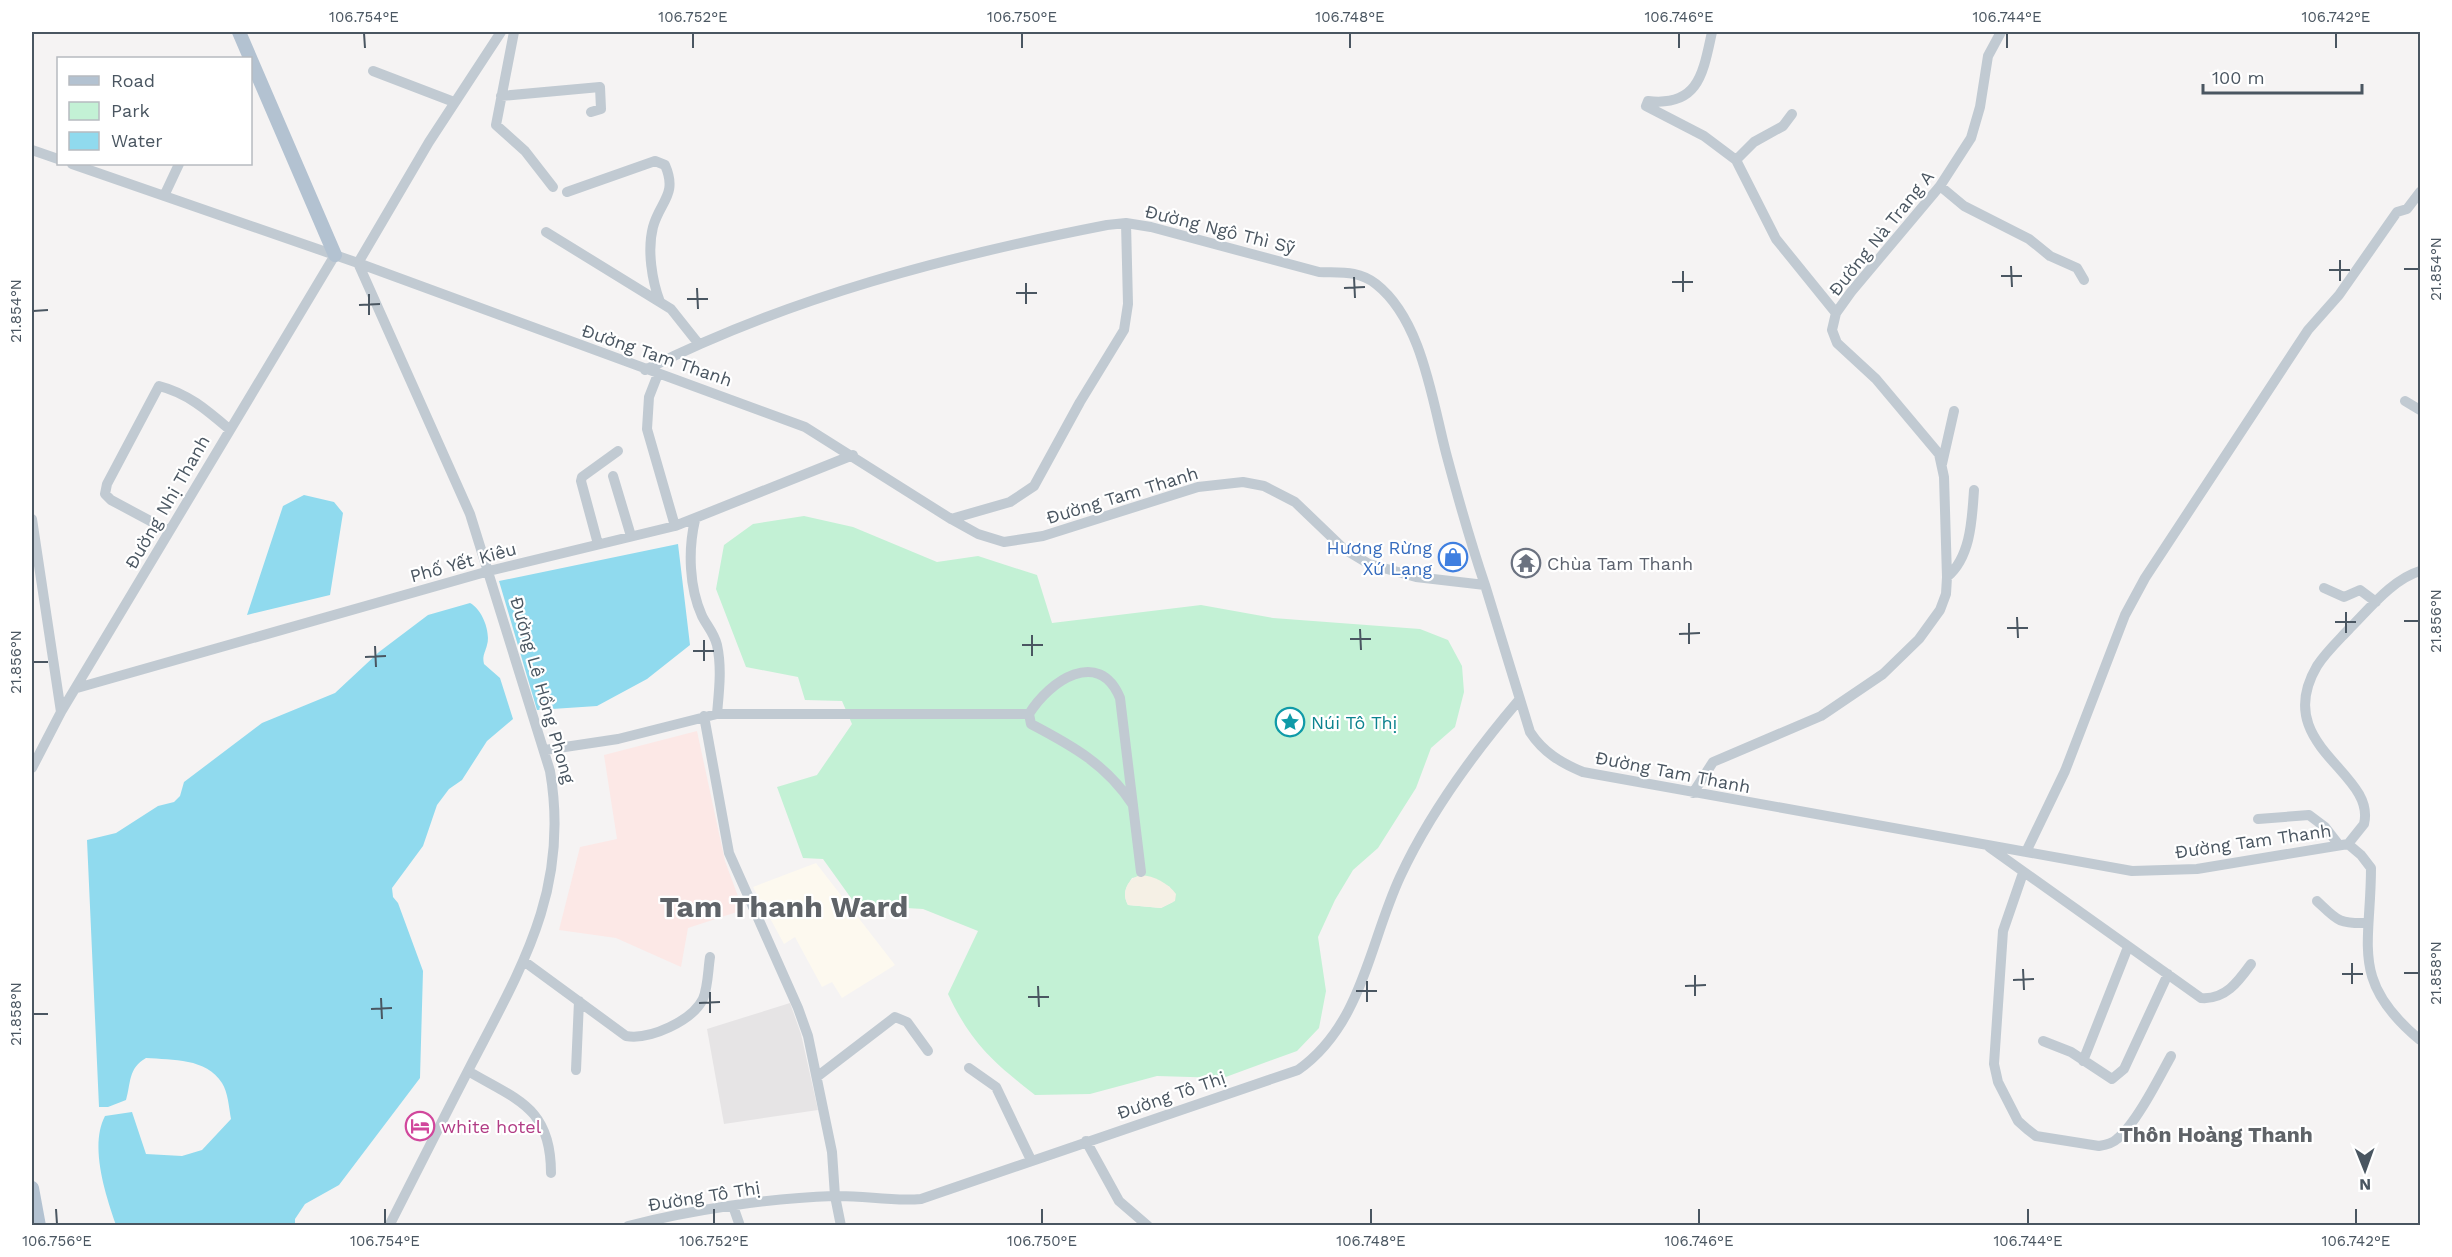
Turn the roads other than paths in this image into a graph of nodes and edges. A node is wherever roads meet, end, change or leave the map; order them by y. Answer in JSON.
{"nodes":[{"id":1,"x":239,"y":32,"type":"edge"},
{"id":2,"x":501,"y":32,"type":"edge"},
{"id":3,"x":514,"y":32,"type":"edge"},
{"id":4,"x":1712,"y":32,"type":"edge"},
{"id":5,"x":2001,"y":32,"type":"edge"},
{"id":6,"x":250,"y":57,"type":"edge"},
{"id":7,"x":252,"y":62,"type":"edge"},
{"id":8,"x":372,"y":71,"type":"dead end"},
{"id":9,"x":501,"y":96,"type":"junction"},
{"id":10,"x":454,"y":102,"type":"junction"},
{"id":11,"x":591,"y":112,"type":"dead end"},
{"id":12,"x":1792,"y":114,"type":"dead end"},
{"id":13,"x":32,"y":150,"type":"edge"},
{"id":14,"x":57,"y":159,"type":"edge"},
{"id":15,"x":1737,"y":160,"type":"junction"},
{"id":16,"x":75,"y":165,"type":"edge"},
{"id":17,"x":179,"y":165,"type":"edge"},
{"id":18,"x":1941,"y":186,"type":"junction"},
{"id":19,"x":553,"y":187,"type":"dead end"},
{"id":20,"x":567,"y":192,"type":"dead end"},
{"id":21,"x":2421,"y":192,"type":"edge"},
{"id":22,"x":164,"y":196,"type":"junction"},
{"id":23,"x":1126,"y":223,"type":"junction"},
{"id":24,"x":546,"y":232,"type":"dead end"},
{"id":25,"x":335,"y":255,"type":"junction"},
{"id":26,"x":358,"y":263,"type":"junction"},
{"id":27,"x":2084,"y":280,"type":"dead end"},
{"id":28,"x":660,"y":302,"type":"junction"},
{"id":29,"x":1836,"y":313,"type":"junction"},
{"id":30,"x":698,"y":344,"type":"junction"},
{"id":31,"x":645,"y":370,"type":"junction"},
{"id":32,"x":658,"y":374,"type":"junction"},
{"id":33,"x":2405,"y":401,"type":"dead end"},
{"id":34,"x":2421,"y":410,"type":"edge"},
{"id":35,"x":1954,"y":411,"type":"dead end"},
{"id":36,"x":229,"y":429,"type":"junction"},
{"id":37,"x":618,"y":451,"type":"dead end"},
{"id":38,"x":853,"y":455,"type":"junction"},
{"id":39,"x":1942,"y":464,"type":"junction"},
{"id":40,"x":613,"y":476,"type":"dead end"},
{"id":41,"x":1974,"y":490,"type":"dead end"},
{"id":42,"x":32,"y":519,"type":"edge"},
{"id":43,"x":951,"y":519,"type":"junction"},
{"id":44,"x":695,"y":520,"type":"junction"},
{"id":45,"x":675,"y":526,"type":"junction"},
{"id":46,"x":169,"y":531,"type":"junction"},
{"id":47,"x":631,"y":536,"type":"junction"},
{"id":48,"x":598,"y":544,"type":"junction"},
{"id":49,"x":489,"y":571,"type":"junction"},
{"id":50,"x":2421,"y":571,"type":"edge"},
{"id":51,"x":1947,"y":577,"type":"junction"},
{"id":52,"x":1485,"y":585,"type":"junction"},
{"id":53,"x":2324,"y":588,"type":"dead end"},
{"id":54,"x":2376,"y":602,"type":"junction"},
{"id":55,"x":77,"y":688,"type":"junction"},
{"id":56,"x":1519,"y":700,"type":"junction"},
{"id":57,"x":61,"y":712,"type":"junction"},
{"id":58,"x":717,"y":714,"type":"junction"},
{"id":59,"x":1029,"y":714,"type":"junction"},
{"id":60,"x":704,"y":716,"type":"junction"},
{"id":61,"x":545,"y":750,"type":"junction"},
{"id":62,"x":32,"y":768,"type":"edge"},
{"id":63,"x":1692,"y":793,"type":"junction"},
{"id":64,"x":1133,"y":805,"type":"junction"},
{"id":65,"x":2258,"y":819,"type":"dead end"},
{"id":66,"x":2343,"y":845,"type":"junction"},
{"id":67,"x":1989,"y":847,"type":"junction"},
{"id":68,"x":2026,"y":852,"type":"junction"},
{"id":69,"x":1141,"y":872,"type":"dead end"},
{"id":70,"x":2023,"y":873,"type":"junction"},
{"id":71,"x":2317,"y":901,"type":"dead end"},
{"id":72,"x":2367,"y":923,"type":"junction"},
{"id":73,"x":2128,"y":947,"type":"junction"},
{"id":74,"x":710,"y":957,"type":"dead end"},
{"id":75,"x":525,"y":962,"type":"junction"},
{"id":76,"x":2251,"y":964,"type":"dead end"},
{"id":77,"x":2168,"y":974,"type":"junction"},
{"id":78,"x":579,"y":1001,"type":"junction"},
{"id":79,"x":2421,"y":1040,"type":"edge"},
{"id":80,"x":2043,"y":1041,"type":"dead end"},
{"id":81,"x":928,"y":1051,"type":"dead end"},
{"id":82,"x":2171,"y":1056,"type":"dead end"},
{"id":83,"x":2083,"y":1061,"type":"junction"},
{"id":84,"x":969,"y":1068,"type":"dead end"},
{"id":85,"x":576,"y":1070,"type":"dead end"},
{"id":86,"x":468,"y":1071,"type":"junction"},
{"id":87,"x":818,"y":1076,"type":"junction"},
{"id":88,"x":1086,"y":1141,"type":"junction"},
{"id":89,"x":1031,"y":1160,"type":"junction"},
{"id":90,"x":551,"y":1173,"type":"dead end"},
{"id":91,"x":32,"y":1188,"type":"edge"},
{"id":92,"x":835,"y":1196,"type":"junction"},
{"id":93,"x":733,"y":1206,"type":"junction"},
{"id":94,"x":39,"y":1226,"type":"edge"},
{"id":95,"x":389,"y":1226,"type":"edge"},
{"id":96,"x":628,"y":1226,"type":"edge"},
{"id":97,"x":740,"y":1226,"type":"edge"},
{"id":98,"x":841,"y":1226,"type":"edge"},
{"id":99,"x":1148,"y":1226,"type":"edge"}],
"edges":[{"from":1,"to":6,"type":"main road"},
{"from":2,"to":10,"type":"street"},
{"from":3,"to":9,"type":"street"},
{"from":4,"to":15,"type":"street"},
{"from":5,"to":18,"type":"street","name":"Đường Nà Trang A"},
{"from":7,"to":25,"type":"main road"},
{"from":8,"to":10,"type":"street"},
{"from":9,"to":11,"type":"street"},
{"from":9,"to":19,"type":"street"},
{"from":10,"to":26,"type":"street"},
{"from":12,"to":15,"type":"street"},
{"from":13,"to":14,"type":"street"},
{"from":15,"to":29,"type":"street"},
{"from":16,"to":22,"type":"street","name":"Đường Tam Thanh"},
{"from":17,"to":22,"type":"street"},
{"from":18,"to":27,"type":"street"},
{"from":18,"to":29,"type":"street","name":"Đường Nà Trang A"},
{"from":20,"to":28,"type":"street"},
{"from":21,"to":68,"type":"street"},
{"from":22,"to":25,"type":"street","name":"Đường Tam Thanh"},
{"from":23,"to":30,"type":"street","name":"Đường Ngô Thì Sỹ"},
{"from":23,"to":43,"type":"street"},
{"from":23,"to":52,"type":"street","name":"Đường Ngô Thì Sỹ"},
{"from":24,"to":28,"type":"street"},
{"from":25,"to":26,"type":"street","name":"Đường Tam Thanh"},
{"from":25,"to":36,"type":"street","name":"Đường Nhị Thanh"},
{"from":26,"to":31,"type":"street","name":"Đường Tam Thanh"},
{"from":26,"to":49,"type":"street","name":"Đường Lê Hồng Phong"},
{"from":28,"to":30,"type":"street"},
{"from":29,"to":39,"type":"street","name":"Đường Nà Trang A"},
{"from":30,"to":31,"type":"street","name":"Đường Ngô Thì Sỹ"},
{"from":31,"to":32,"type":"street","name":"Đường Tam Thanh"},
{"from":32,"to":38,"type":"street","name":"Đường Tam Thanh"},
{"from":32,"to":45,"type":"street"},
{"from":33,"to":34,"type":"street"},
{"from":35,"to":39,"type":"street"},
{"from":36,"to":46,"type":"street","name":"Đường Nhị Thanh"},
{"from":36,"to":46,"type":"street"},
{"from":37,"to":48,"type":"street"},
{"from":38,"to":43,"type":"street","name":"Đường Tam Thanh"},
{"from":38,"to":44,"type":"street","name":"Phố Yết Kiêu"},
{"from":39,"to":51,"type":"street","name":"Đường Nà Trang A"},
{"from":40,"to":47,"type":"street"},
{"from":41,"to":51,"type":"street"},
{"from":42,"to":57,"type":"street"},
{"from":43,"to":52,"type":"street","name":"Đường Tam Thanh"},
{"from":44,"to":45,"type":"street","name":"Phố Yết Kiêu"},
{"from":44,"to":58,"type":"street"},
{"from":45,"to":47,"type":"street","name":"Phố Yết Kiêu"},
{"from":46,"to":55,"type":"street","name":"Đường Nhị Thanh"},
{"from":47,"to":48,"type":"street","name":"Phố Yết Kiêu"},
{"from":48,"to":49,"type":"street","name":"Phố Yết Kiêu"},
{"from":49,"to":55,"type":"street","name":"Phố Yết Kiêu"},
{"from":49,"to":61,"type":"street","name":"Đường Lê Hồng Phong"},
{"from":50,"to":54,"type":"street"},
{"from":51,"to":63,"type":"street","name":"Đường Nà Trang A"},
{"from":52,"to":56,"type":"street","name":"Đường Tam Thanh"},
{"from":53,"to":54,"type":"street"},
{"from":54,"to":66,"type":"street"},
{"from":55,"to":57,"type":"street","name":"Đường Nhị Thanh"},
{"from":56,"to":63,"type":"street","name":"Đường Tam Thanh"},
{"from":56,"to":88,"type":"street","name":"Đường Tô Thị"},
{"from":57,"to":62,"type":"street","name":"Đường Nhị Thanh"},
{"from":58,"to":59,"type":"street"},
{"from":58,"to":60,"type":"street"},
{"from":59,"to":64,"type":"street"},
{"from":59,"to":64,"type":"street"},
{"from":60,"to":61,"type":"street"},
{"from":60,"to":87,"type":"street"},
{"from":61,"to":75,"type":"street","name":"Đường Lê Hồng Phong"},
{"from":63,"to":67,"type":"street","name":"Đường Tam Thanh"},
{"from":64,"to":69,"type":"street"},
{"from":65,"to":66,"type":"street"},
{"from":66,"to":68,"type":"street","name":"Đường Tam Thanh"},
{"from":66,"to":72,"type":"street"},
{"from":67,"to":68,"type":"street","name":"Đường Tam Thanh"},
{"from":67,"to":70,"type":"street"},
{"from":70,"to":73,"type":"street"},
{"from":70,"to":82,"type":"street"},
{"from":71,"to":72,"type":"street"},
{"from":72,"to":79,"type":"street"},
{"from":73,"to":77,"type":"street"},
{"from":73,"to":83,"type":"street"},
{"from":74,"to":78,"type":"street"},
{"from":75,"to":78,"type":"street"},
{"from":75,"to":86,"type":"street","name":"Đường Lê Hồng Phong"},
{"from":76,"to":77,"type":"street"},
{"from":77,"to":83,"type":"street"},
{"from":78,"to":85,"type":"street"},
{"from":80,"to":83,"type":"street"},
{"from":81,"to":87,"type":"street"},
{"from":84,"to":89,"type":"street"},
{"from":86,"to":90,"type":"street"},
{"from":86,"to":95,"type":"street","name":"Đường Lê Hồng Phong"},
{"from":87,"to":92,"type":"street"},
{"from":88,"to":89,"type":"street","name":"Đường Tô Thị"},
{"from":88,"to":99,"type":"street"},
{"from":89,"to":92,"type":"street","name":"Đường Tô Thị"},
{"from":91,"to":94,"type":"main road"},
{"from":92,"to":93,"type":"street","name":"Đường Tô Thị"},
{"from":92,"to":98,"type":"street"},
{"from":93,"to":96,"type":"street","name":"Đường Tô Thị"},
{"from":93,"to":97,"type":"street"}]}
